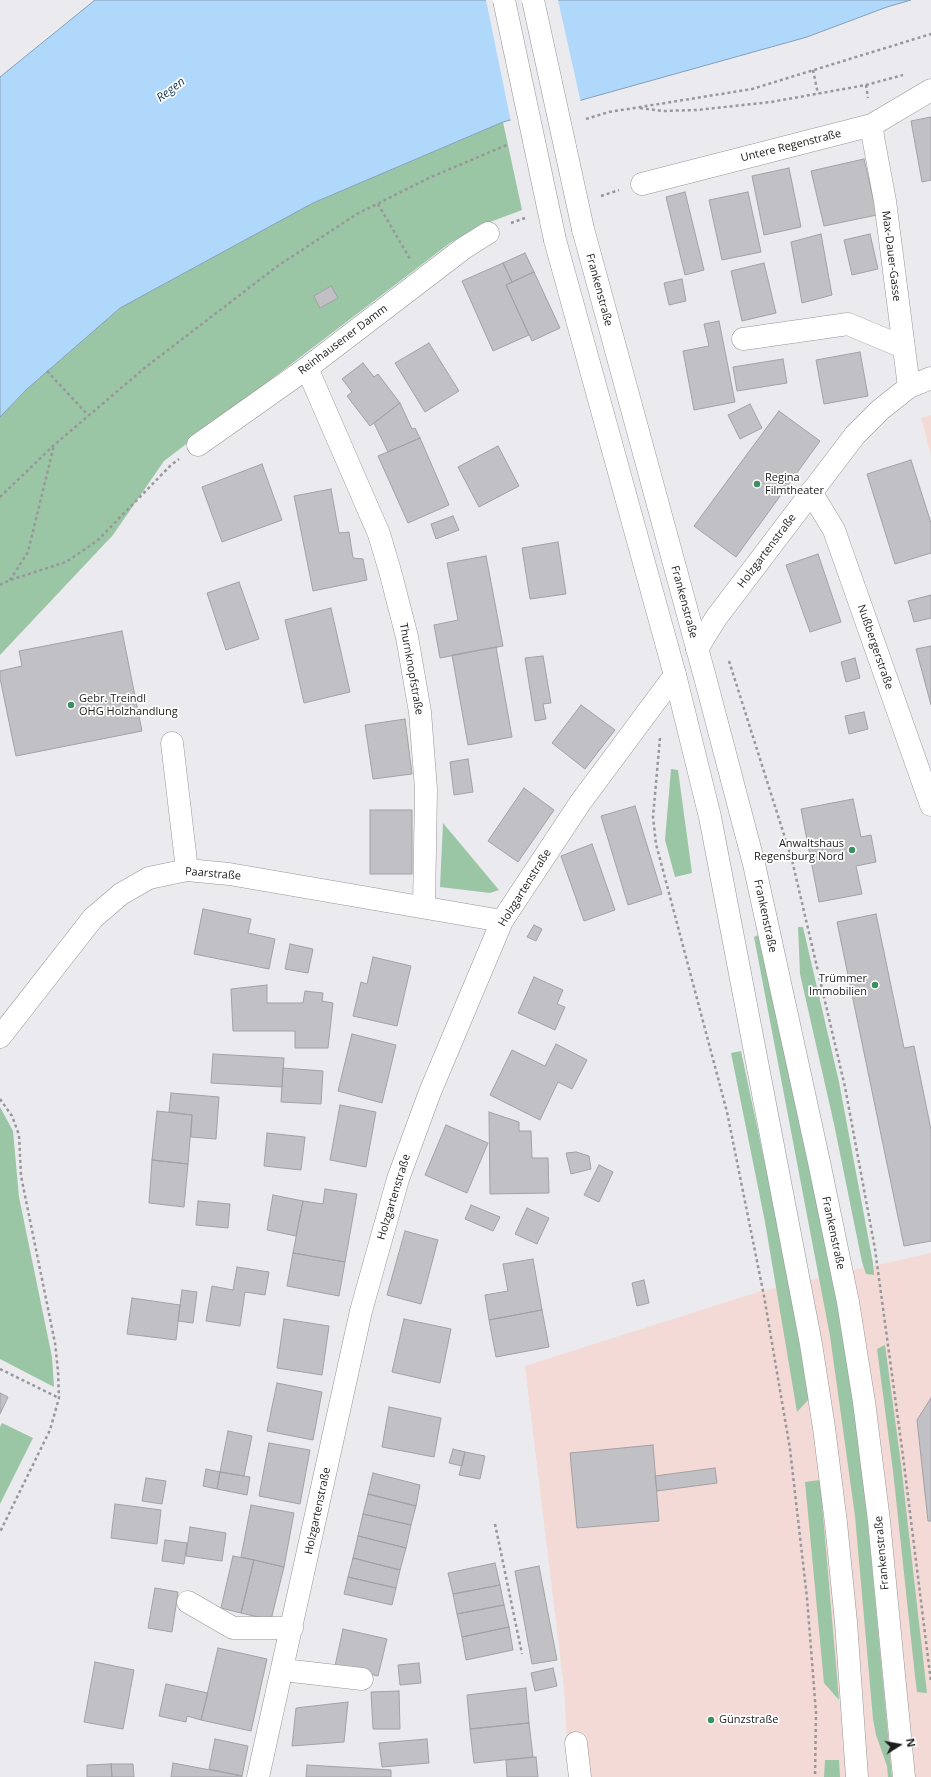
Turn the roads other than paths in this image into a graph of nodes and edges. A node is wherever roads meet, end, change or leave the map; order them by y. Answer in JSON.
{"nodes":[{"id":1,"x":504,"y":0,"type":"edge"},
{"id":2,"x":533,"y":0,"type":"edge"},
{"id":3,"x":931,"y":90,"type":"edge"},
{"id":4,"x":872,"y":125,"type":"junction"},
{"id":5,"x":642,"y":184,"type":"dead end"},
{"id":6,"x":488,"y":233,"type":"dead end"},
{"id":7,"x":743,"y":339,"type":"dead end"},
{"id":8,"x":903,"y":347,"type":"junction"},
{"id":9,"x":307,"y":368,"type":"junction"},
{"id":10,"x":931,"y":378,"type":"edge"},
{"id":11,"x":909,"y":387,"type":"junction"},
{"id":12,"x":198,"y":445,"type":"road end"},
{"id":13,"x":812,"y":492,"type":"junction"},
{"id":14,"x":697,"y":649,"type":"junction"},
{"id":15,"x":675,"y":675,"type":"junction"},
{"id":16,"x":172,"y":743,"type":"dead end"},
{"id":17,"x":931,"y":804,"type":"edge"},
{"id":18,"x":187,"y":870,"type":"junction"},
{"id":19,"x":424,"y":907,"type":"junction"},
{"id":20,"x":502,"y":921,"type":"junction"},
{"id":21,"x":0,"y":1037,"type":"edge"},
{"id":22,"x":188,"y":1602,"type":"dead end"},
{"id":23,"x":292,"y":1628,"type":"junction"},
{"id":24,"x":282,"y":1670,"type":"junction"},
{"id":25,"x":362,"y":1679,"type":"dead end"},
{"id":26,"x":576,"y":1743,"type":"dead end"},
{"id":27,"x":258,"y":1777,"type":"edge"},
{"id":28,"x":580,"y":1777,"type":"edge"},
{"id":29,"x":857,"y":1777,"type":"edge"},
{"id":30,"x":904,"y":1777,"type":"edge"}],
"edges":[{"from":1,"to":15,"type":"street","bridge":true},
{"from":2,"to":14,"type":"street","name":"Frankenstraße","bridge":true},
{"from":3,"to":4,"type":"street","name":"Untere Regenstraße"},
{"from":4,"to":5,"type":"street","name":"Untere Regenstraße"},
{"from":4,"to":8,"type":"street","name":"Max-Dauer-Gasse"},
{"from":6,"to":9,"type":"street","name":"Reinhausener Damm"},
{"from":7,"to":8,"type":"street"},
{"from":8,"to":11,"type":"street","name":"Max-Dauer-Gasse"},
{"from":9,"to":12,"type":"street","name":"Reinhausener Damm"},
{"from":9,"to":19,"type":"street","name":"Thurnknopfstraße"},
{"from":10,"to":11,"type":"street","name":"Holzgartenstraße"},
{"from":11,"to":13,"type":"street","name":"Holzgartenstraße"},
{"from":13,"to":14,"type":"street","name":"Holzgartenstraße"},
{"from":13,"to":17,"type":"street","name":"Nußbergerstraße"},
{"from":14,"to":30,"type":"street","name":"Frankenstraße"},
{"from":15,"to":20,"type":"street","name":"Holzgartenstraße"},
{"from":15,"to":29,"type":"street"},
{"from":16,"to":18,"type":"street"},
{"from":18,"to":19,"type":"street","name":"Paarstraße"},
{"from":18,"to":21,"type":"street","name":"Paarstraße"},
{"from":19,"to":20,"type":"street"},
{"from":20,"to":23,"type":"street","name":"Holzgartenstraße"},
{"from":22,"to":23,"type":"street"},
{"from":23,"to":24,"type":"street","name":"Holzgartenstraße"},
{"from":24,"to":25,"type":"street"},
{"from":24,"to":27,"type":"street","name":"Holzgartenstraße"},
{"from":26,"to":28,"type":"street"}]}
